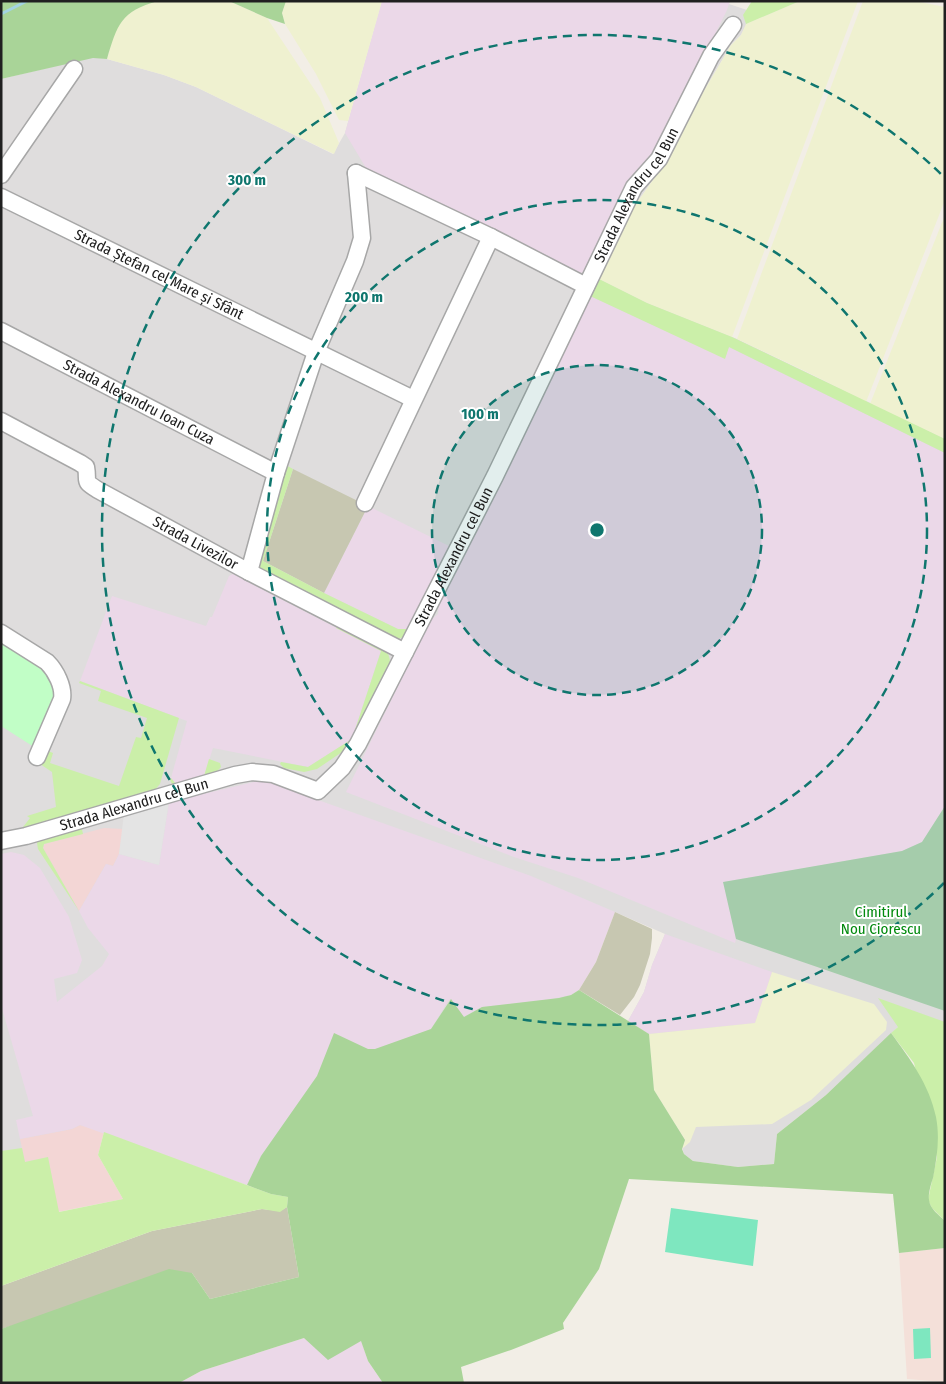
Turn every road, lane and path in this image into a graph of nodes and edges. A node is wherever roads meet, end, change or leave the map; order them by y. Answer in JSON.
{"nodes":[{"id":1,"x":733,"y":25,"type":"dead end"},
{"id":2,"x":74,"y":69,"type":"dead end"},
{"id":3,"x":1,"y":175,"type":"edge"},
{"id":4,"x":1,"y":197,"type":"edge"},
{"id":5,"x":491,"y":238,"type":"junction"},
{"id":6,"x":586,"y":286,"type":"junction"},
{"id":7,"x":1,"y":331,"type":"edge"},
{"id":8,"x":316,"y":352,"type":"junction"},
{"id":9,"x":413,"y":399,"type":"junction"},
{"id":10,"x":1,"y":421,"type":"edge"},
{"id":11,"x":276,"y":473,"type":"junction"},
{"id":12,"x":365,"y":503,"type":"dead end"},
{"id":13,"x":249,"y":572,"type":"junction"},
{"id":14,"x":1,"y":633,"type":"edge"},
{"id":15,"x":405,"y":652,"type":"junction"},
{"id":16,"x":37,"y":757,"type":"dead end"},
{"id":17,"x":1,"y":841,"type":"edge"}],
"edges":[{"from":1,"to":6,"type":"street","name":"Strada Alexandru cel Bun"},
{"from":2,"to":3,"type":"street"},
{"from":4,"to":8,"type":"street","name":"Strada Ștefan cel Mare și Sfânt"},
{"from":5,"to":6,"type":"street"},
{"from":5,"to":8,"type":"street"},
{"from":5,"to":9,"type":"street"},
{"from":6,"to":15,"type":"street","name":"Strada Alexandru cel Bun"},
{"from":7,"to":11,"type":"street","name":"Strada Alexandru Ioan Cuza"},
{"from":8,"to":9,"type":"street","name":"Strada Ștefan cel Mare și Sfânt"},
{"from":8,"to":11,"type":"street"},
{"from":9,"to":12,"type":"street"},
{"from":10,"to":13,"type":"street","name":"Strada Livezilor"},
{"from":11,"to":13,"type":"street"},
{"from":13,"to":15,"type":"street","name":"Strada Livezilor"},
{"from":14,"to":16,"type":"street"},
{"from":15,"to":17,"type":"street","name":"Strada Alexandru cel Bun"}]}
